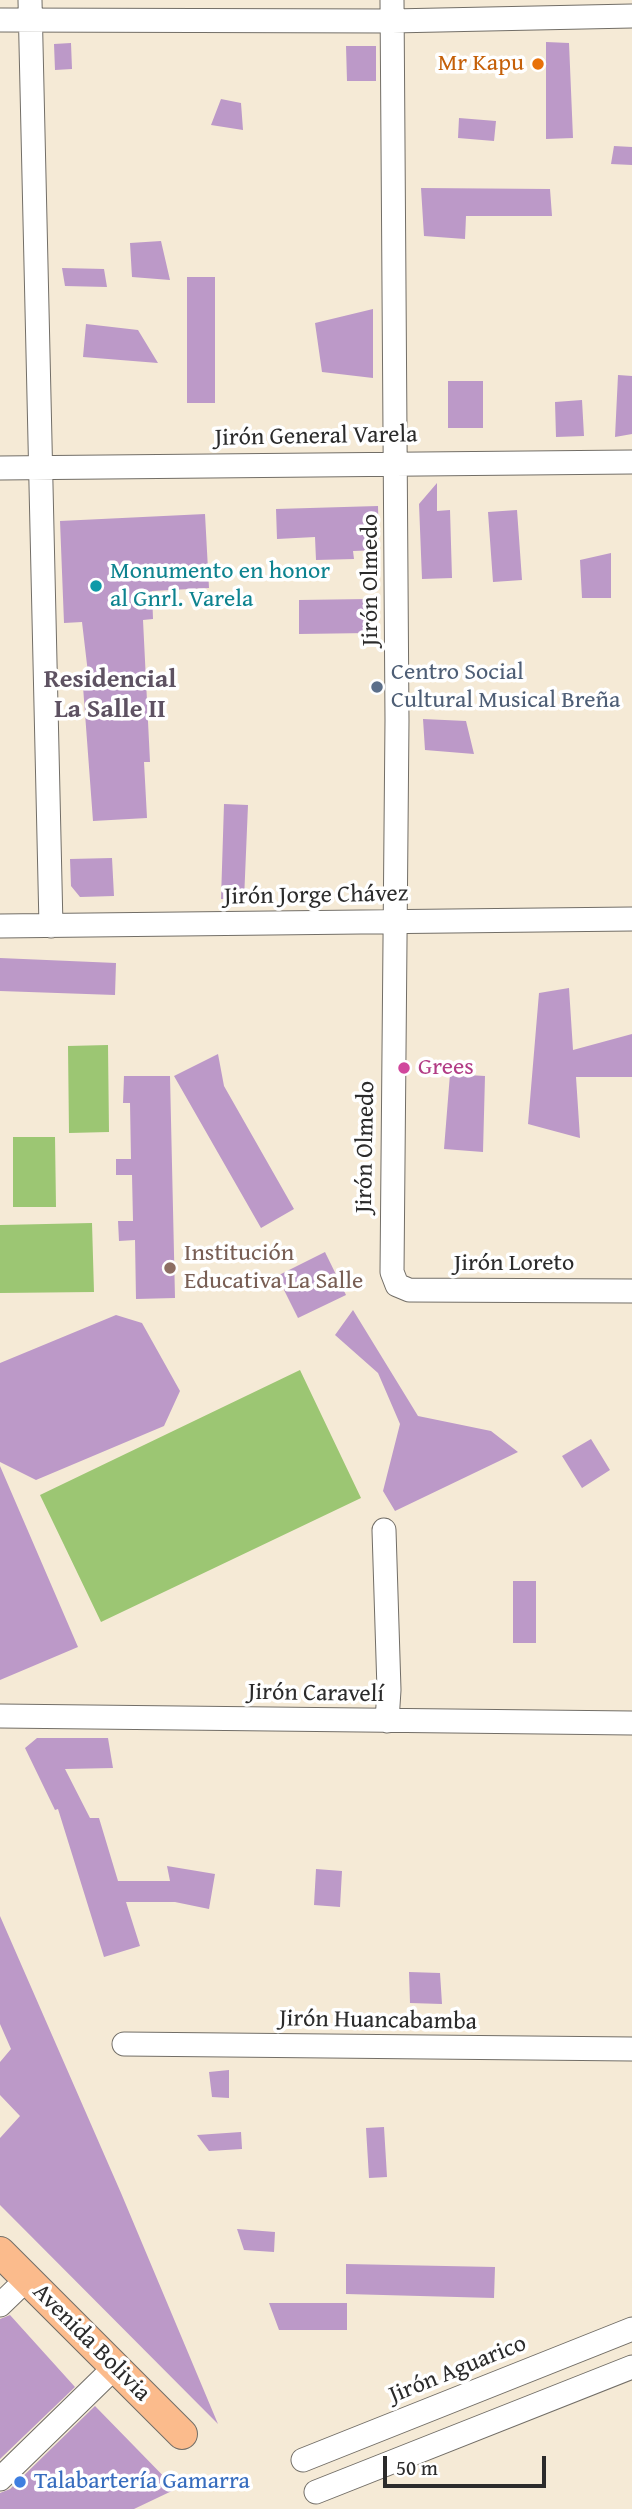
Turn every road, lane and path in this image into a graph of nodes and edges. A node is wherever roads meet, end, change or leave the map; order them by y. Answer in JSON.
{"nodes":[{"id":1,"x":30,"y":10,"type":"edge"},
{"id":2,"x":392,"y":11,"type":"edge"},
{"id":3,"x":632,"y":16,"type":"edge"},
{"id":4,"x":0,"y":20,"type":"edge"},
{"id":5,"x":632,"y":461,"type":"edge"},
{"id":6,"x":397,"y":462,"type":"junction"},
{"id":7,"x":40,"y":467,"type":"junction"},
{"id":8,"x":0,"y":468,"type":"edge"},
{"id":9,"x":632,"y":919,"type":"edge"},
{"id":10,"x":397,"y":922,"type":"junction"},
{"id":11,"x":0,"y":926,"type":"edge"},
{"id":12,"x":51,"y":926,"type":"junction"},
{"id":13,"x":397,"y":1285,"type":"joint"},
{"id":14,"x":632,"y":1291,"type":"edge"},
{"id":15,"x":384,"y":1530,"type":"dead end"},
{"id":16,"x":0,"y":1716,"type":"edge"},
{"id":17,"x":387,"y":1721,"type":"junction"},
{"id":18,"x":632,"y":1723,"type":"edge"},
{"id":19,"x":124,"y":2044,"type":"dead end"},
{"id":20,"x":632,"y":2049,"type":"edge"},
{"id":21,"x":0,"y":2252,"type":"edge"},
{"id":22,"x":27,"y":2279,"type":"junction"},
{"id":23,"x":0,"y":2305,"type":"edge"},
{"id":24,"x":632,"y":2329,"type":"edge"},
{"id":25,"x":115,"y":2367,"type":"junction"},
{"id":26,"x":632,"y":2367,"type":"edge"},
{"id":27,"x":409,"y":2418,"type":"junction"},
{"id":28,"x":181,"y":2434,"type":"dead end"},
{"id":29,"x":422,"y":2450,"type":"junction"},
{"id":30,"x":303,"y":2460,"type":"dead end"},
{"id":31,"x":0,"y":2479,"type":"edge"},
{"id":32,"x":316,"y":2492,"type":"dead end"}],
"edges":[{"from":1,"to":2,"type":"street"},
{"from":1,"to":4,"type":"street"},
{"from":1,"to":7,"type":"street"},
{"from":2,"to":3,"type":"street"},
{"from":2,"to":6,"type":"street","name":"Jirón Olmedo"},
{"from":5,"to":6,"type":"street","name":"Jirón General Varela"},
{"from":6,"to":7,"type":"street","name":"Jirón General Varela"},
{"from":6,"to":10,"type":"street","name":"Jirón Olmedo"},
{"from":7,"to":8,"type":"street","name":"Jirón General Varela"},
{"from":7,"to":12,"type":"street"},
{"from":9,"to":10,"type":"street","name":"Jirón Jorge Chávez"},
{"from":10,"to":12,"type":"street","name":"Jirón Jorge Chávez"},
{"from":10,"to":13,"type":"street","name":"Jirón Olmedo"},
{"from":11,"to":12,"type":"street","name":"Jirón Jorge Chávez"},
{"from":13,"to":14,"type":"street","name":"Jirón Loreto"},
{"from":15,"to":17,"type":"street"},
{"from":16,"to":17,"type":"street","name":"Jirón Caravelí"},
{"from":17,"to":18,"type":"street","name":"Jirón Caravelí"},
{"from":19,"to":20,"type":"street","name":"Jirón Huancabamba"},
{"from":21,"to":22,"type":"main road","name":"Avenida Bolivia"},
{"from":22,"to":23,"type":"street"},
{"from":22,"to":25,"type":"main road","name":"Avenida Bolivia"},
{"from":24,"to":27,"type":"street","name":"Jirón Aguarico"},
{"from":25,"to":28,"type":"main road","name":"Avenida Bolivia"},
{"from":25,"to":31,"type":"street"},
{"from":26,"to":29,"type":"street"},
{"from":27,"to":29,"type":"street"},
{"from":27,"to":30,"type":"street","name":"Jirón Aguarico"},
{"from":29,"to":32,"type":"street"}]}
